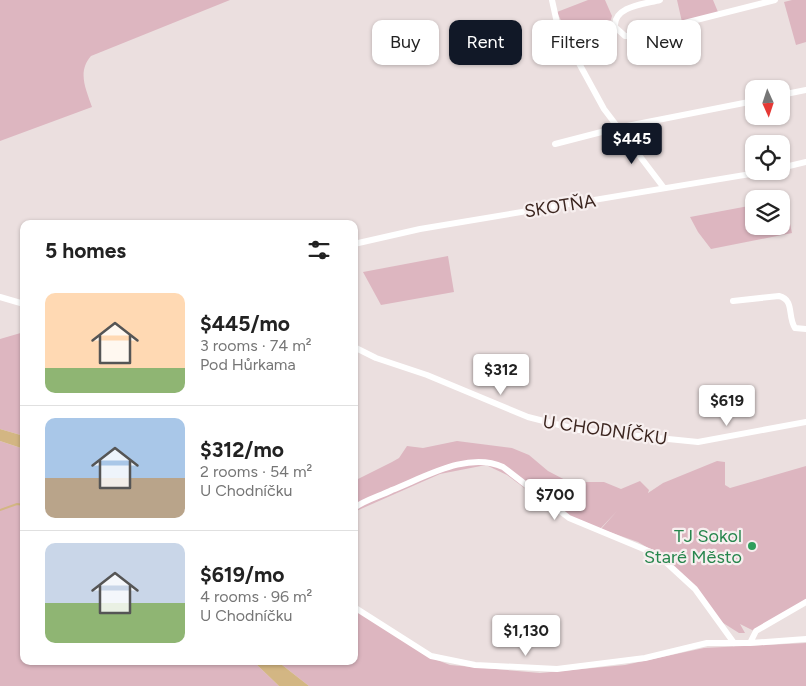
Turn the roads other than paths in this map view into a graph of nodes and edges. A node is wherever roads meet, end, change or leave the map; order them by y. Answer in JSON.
{"nodes":[{"id":1,"x":552,"y":0,"type":"edge"},
{"id":2,"x":660,"y":0,"type":"edge"},
{"id":3,"x":775,"y":0,"type":"edge"},
{"id":4,"x":556,"y":20,"type":"edge"},
{"id":5,"x":616,"y":20,"type":"edge"},
{"id":6,"x":617,"y":29,"type":"edge"},
{"id":7,"x":581,"y":65,"type":"edge"},
{"id":8,"x":806,"y":90,"type":"edge"},
{"id":9,"x":790,"y":93,"type":"edge"},
{"id":10,"x":745,"y":103,"type":"edge"},
{"id":11,"x":617,"y":128,"type":"junction"},
{"id":12,"x":555,"y":144,"type":"dead end"},
{"id":13,"x":806,"y":162,"type":"edge"},
{"id":14,"x":790,"y":166,"type":"edge"},
{"id":15,"x":745,"y":175,"type":"edge"},
{"id":16,"x":664,"y":188,"type":"junction"},
{"id":17,"x":358,"y":243,"type":"edge"},
{"id":18,"x":0,"y":297,"type":"edge"},
{"id":19,"x":733,"y":301,"type":"dead end"},
{"id":20,"x":20,"y":303,"type":"edge"},
{"id":21,"x":806,"y":330,"type":"edge"},
{"id":22,"x":358,"y":349,"type":"edge"},
{"id":23,"x":806,"y":422,"type":"edge"},
{"id":24,"x":358,"y":506,"type":"edge"},
{"id":25,"x":806,"y":602,"type":"edge"},
{"id":26,"x":358,"y":610,"type":"edge"},
{"id":27,"x":806,"y":640,"type":"edge"},
{"id":28,"x":734,"y":643,"type":"junction"},
{"id":29,"x":750,"y":643,"type":"junction"}],
"edges":[{"from":1,"to":4,"type":"street"},
{"from":2,"to":5,"type":"street"},
{"from":3,"to":6,"type":"street"},
{"from":7,"to":11,"type":"street"},
{"from":8,"to":9,"type":"street"},
{"from":10,"to":11,"type":"street"},
{"from":11,"to":12,"type":"street"},
{"from":11,"to":16,"type":"street"},
{"from":13,"to":14,"type":"street"},
{"from":15,"to":16,"type":"street","name":"SKOTŇA"},
{"from":16,"to":17,"type":"street","name":"SKOTŇA"},
{"from":18,"to":20,"type":"street"},
{"from":19,"to":21,"type":"street"},
{"from":22,"to":23,"type":"street","name":"U CHODNÍČKU"},
{"from":24,"to":28,"type":"street"},
{"from":25,"to":29,"type":"street"},
{"from":26,"to":28,"type":"street"},
{"from":27,"to":29,"type":"street"},
{"from":28,"to":29,"type":"street"}]}
